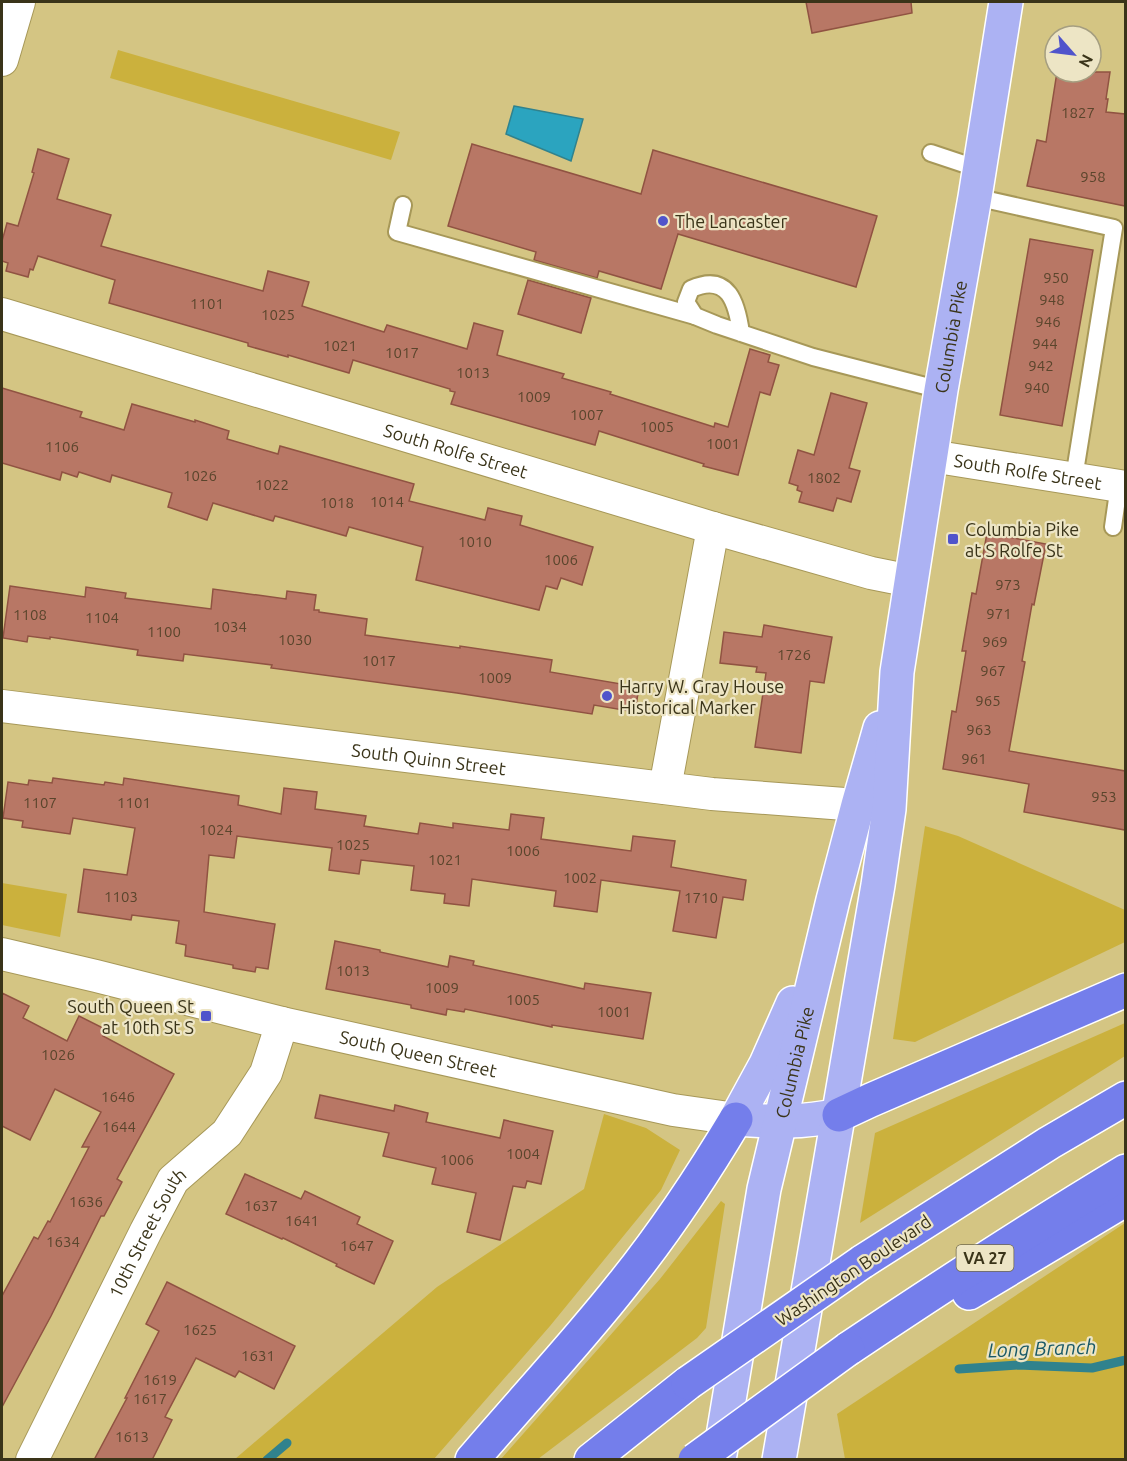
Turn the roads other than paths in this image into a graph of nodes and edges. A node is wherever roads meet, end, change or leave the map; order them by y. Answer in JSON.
{"nodes":[{"id":1,"x":19,"y":2,"type":"edge"},
{"id":2,"x":1006,"y":2,"type":"edge"},
{"id":3,"x":2,"y":60,"type":"edge"},
{"id":4,"x":931,"y":153,"type":"dead end"},
{"id":5,"x":977,"y":183,"type":"junction"},
{"id":6,"x":403,"y":205,"type":"dead end"},
{"id":7,"x":2,"y":314,"type":"edge"},
{"id":8,"x":695,"y":316,"type":"junction"},
{"id":9,"x":741,"y":333,"type":"junction"},
{"id":10,"x":941,"y":390,"type":"junction"},
{"id":11,"x":931,"y":456,"type":"junction"},
{"id":12,"x":1074,"y":478,"type":"junction"},
{"id":13,"x":1122,"y":486,"type":"edge"},
{"id":14,"x":1113,"y":527,"type":"dead end"},
{"id":15,"x":713,"y":528,"type":"junction"},
{"id":16,"x":910,"y":581,"type":"junction"},
{"id":17,"x":897,"y":672,"type":"junction"},
{"id":18,"x":2,"y":706,"type":"edge"},
{"id":19,"x":665,"y":788,"type":"junction"},
{"id":20,"x":858,"y":806,"type":"junction"},
{"id":21,"x":833,"y":900,"type":"junction"},
{"id":22,"x":2,"y":954,"type":"edge"},
{"id":23,"x":1125,"y":990,"type":"edge"},
{"id":24,"x":282,"y":1023,"type":"junction"},
{"id":25,"x":1125,"y":1098,"type":"edge"},
{"id":26,"x":839,"y":1115,"type":"junction"},
{"id":27,"x":736,"y":1119,"type":"junction"},
{"id":28,"x":780,"y":1122,"type":"junction"},
{"id":29,"x":1125,"y":1171,"type":"edge"},
{"id":30,"x":1125,"y":1199,"type":"edge"},
{"id":31,"x":848,"y":1349,"type":"junction"},
{"id":32,"x":32,"y":1460,"type":"edge"},
{"id":33,"x":472,"y":1460,"type":"edge"},
{"id":34,"x":591,"y":1460,"type":"edge"},
{"id":35,"x":695,"y":1460,"type":"edge"},
{"id":36,"x":719,"y":1460,"type":"edge"},
{"id":37,"x":779,"y":1460,"type":"edge"}],
"edges":[{"from":1,"to":3,"type":"street"},
{"from":2,"to":5,"type":"main road","name":"Columbia Pike"},
{"from":4,"to":5,"type":"lane"},
{"from":5,"to":10,"type":"main road","name":"Columbia Pike"},
{"from":5,"to":12,"type":"lane"},
{"from":6,"to":8,"type":"lane"},
{"from":7,"to":15,"type":"street","name":"South Rolfe Street"},
{"from":8,"to":9,"type":"lane"},
{"from":8,"to":9,"type":"lane"},
{"from":9,"to":10,"type":"lane"},
{"from":10,"to":11,"type":"main road","name":"Columbia Pike"},
{"from":11,"to":12,"type":"street","name":"South Rolfe Street"},
{"from":11,"to":16,"type":"main road","name":"Columbia Pike"},
{"from":12,"to":13,"type":"street","name":"South Rolfe Street"},
{"from":13,"to":14,"type":"lane"},
{"from":15,"to":16,"type":"street","name":"South Rolfe Street"},
{"from":15,"to":19,"type":"street"},
{"from":16,"to":17,"type":"main road","name":"Columbia Pike"},
{"from":17,"to":20,"type":"main road","name":"Columbia Pike"},
{"from":17,"to":26,"type":"main road","name":"Columbia Pike"},
{"from":18,"to":19,"type":"street","name":"South Quinn Street"},
{"from":19,"to":20,"type":"street","name":"South Quinn Street"},
{"from":20,"to":21,"type":"main road","name":"Columbia Pike"},
{"from":21,"to":27,"type":"main road"},
{"from":21,"to":28,"type":"main road","name":"Columbia Pike"},
{"from":22,"to":24,"type":"street","name":"South Queen Street"},
{"from":23,"to":26,"type":"highway"},
{"from":24,"to":27,"type":"street","name":"South Queen Street"},
{"from":24,"to":32,"type":"street","name":"10th Street South"},
{"from":25,"to":34,"type":"highway","name":"Washington Boulevard","bridge":true},
{"from":26,"to":28,"type":"main road","name":"South Queen Street"},
{"from":26,"to":37,"type":"main road","name":"Columbia Pike"},
{"from":27,"to":28,"type":"main road","name":"South Queen Street"},
{"from":27,"to":33,"type":"highway"},
{"from":28,"to":36,"type":"main road","name":"Columbia Pike"},
{"from":29,"to":31,"type":"highway","number":"VA 27"},
{"from":30,"to":31,"type":"highway"},
{"from":31,"to":35,"type":"highway","number":"VA 27","bridge":true}]}
